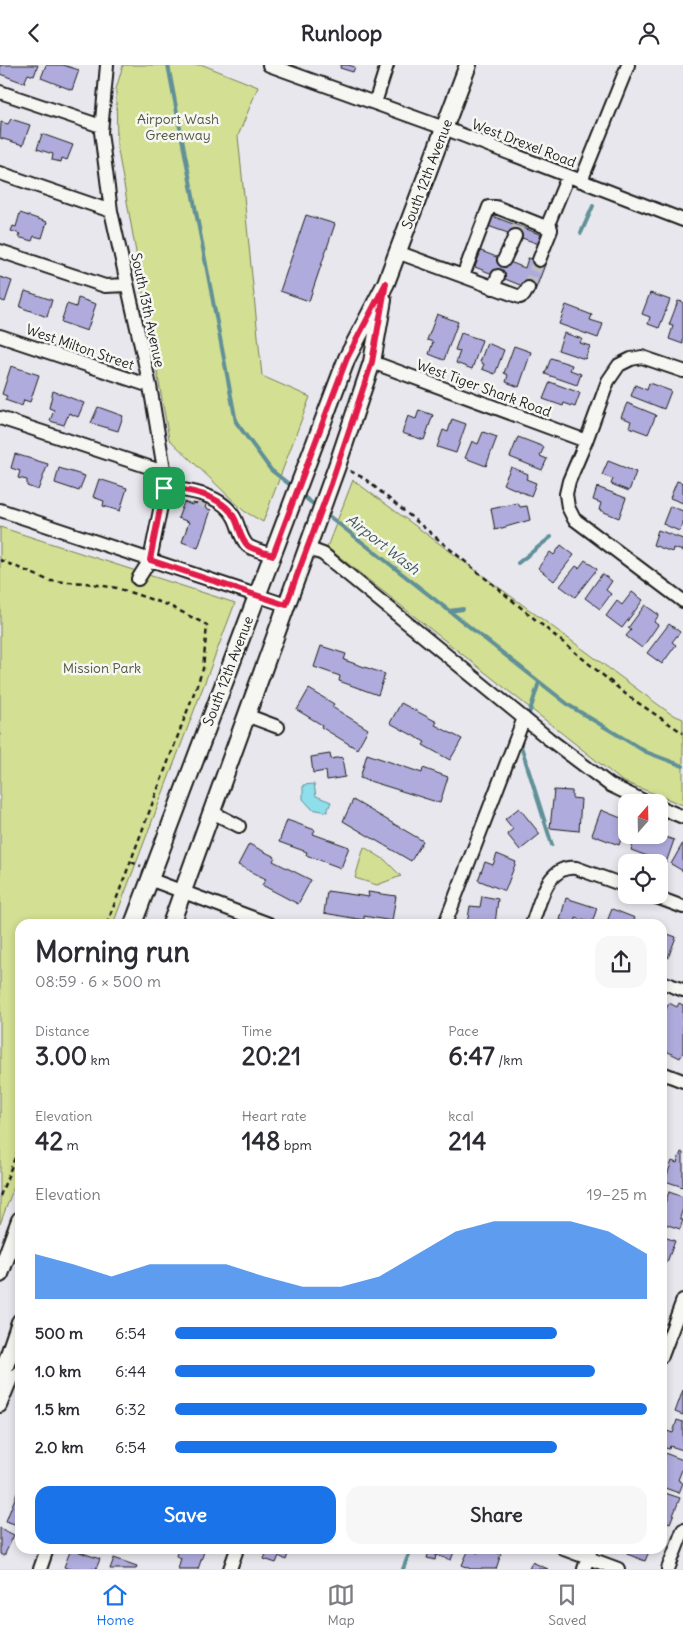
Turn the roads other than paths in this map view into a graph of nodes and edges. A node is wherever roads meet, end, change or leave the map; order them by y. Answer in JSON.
{"nodes":[{"id":1,"x":107,"y":65,"type":"edge"},
{"id":2,"x":269,"y":65,"type":"edge"},
{"id":3,"x":388,"y":65,"type":"edge"},
{"id":4,"x":468,"y":65,"type":"edge"},
{"id":5,"x":628,"y":65,"type":"edge"},
{"id":6,"x":285,"y":68,"type":"edge"},
{"id":7,"x":0,"y":91,"type":"edge"},
{"id":8,"x":375,"y":103,"type":"junction"},
{"id":9,"x":101,"y":126,"type":"junction"},
{"id":10,"x":444,"y":128,"type":"junction"},
{"id":11,"x":0,"y":173,"type":"edge"},
{"id":12,"x":568,"y":176,"type":"junction"},
{"id":13,"x":581,"y":181,"type":"junction"},
{"id":14,"x":111,"y":211,"type":"junction"},
{"id":15,"x":683,"y":221,"type":"edge"},
{"id":16,"x":518,"y":226,"type":"junction"},
{"id":17,"x":550,"y":229,"type":"junction"},
{"id":18,"x":0,"y":251,"type":"edge"},
{"id":19,"x":397,"y":252,"type":"junction"},
{"id":20,"x":504,"y":260,"type":"dead end"},
{"id":21,"x":539,"y":260,"type":"tunnel mouth"},
{"id":22,"x":463,"y":276,"type":"junction"},
{"id":23,"x":386,"y":283,"type":"junction"},
{"id":24,"x":127,"y":285,"type":"junction"},
{"id":25,"x":528,"y":289,"type":"dead end"},
{"id":26,"x":0,"y":336,"type":"edge"},
{"id":27,"x":372,"y":362,"type":"junction"},
{"id":28,"x":683,"y":371,"type":"edge"},
{"id":29,"x":150,"y":386,"type":"junction"},
{"id":30,"x":0,"y":417,"type":"edge"},
{"id":31,"x":586,"y":441,"type":"junction"},
{"id":32,"x":164,"y":472,"type":"junction"},
{"id":33,"x":164,"y":488,"type":"junction"},
{"id":34,"x":187,"y":489,"type":"junction"},
{"id":35,"x":0,"y":509,"type":"edge"},
{"id":36,"x":229,"y":511,"type":"junction"},
{"id":37,"x":310,"y":541,"type":"junction"},
{"id":38,"x":273,"y":555,"type":"junction"},
{"id":39,"x":150,"y":560,"type":"junction"},
{"id":40,"x":138,"y":579,"type":"dead end"},
{"id":41,"x":256,"y":596,"type":"junction"},
{"id":42,"x":683,"y":601,"type":"edge"},
{"id":43,"x":286,"y":605,"type":"junction"},
{"id":44,"x":246,"y":715,"type":"junction"},
{"id":45,"x":524,"y":718,"type":"junction"},
{"id":46,"x":278,"y":727,"type":"dead end"},
{"id":47,"x":629,"y":794,"type":"edge"},
{"id":48,"x":668,"y":811,"type":"edge"},
{"id":49,"x":212,"y":812,"type":"junction"},
{"id":50,"x":683,"y":817,"type":"edge"},
{"id":51,"x":239,"y":826,"type":"dead end"},
{"id":52,"x":149,"y":879,"type":"junction"},
{"id":53,"x":618,"y":883,"type":"edge"},
{"id":54,"x":183,"y":891,"type":"junction"},
{"id":55,"x":668,"y":901,"type":"edge"},
{"id":56,"x":683,"y":907,"type":"edge"},
{"id":57,"x":135,"y":919,"type":"edge"},
{"id":58,"x":173,"y":919,"type":"edge"},
{"id":59,"x":257,"y":919,"type":"edge"},
{"id":60,"x":447,"y":919,"type":"edge"},
{"id":61,"x":534,"y":919,"type":"edge"},
{"id":62,"x":667,"y":984,"type":"edge"},
{"id":63,"x":683,"y":990,"type":"edge"},
{"id":64,"x":667,"y":1075,"type":"edge"},
{"id":65,"x":683,"y":1081,"type":"edge"},
{"id":66,"x":15,"y":1234,"type":"edge"},
{"id":67,"x":0,"y":1275,"type":"edge"},
{"id":68,"x":683,"y":1300,"type":"edge"},
{"id":69,"x":15,"y":1335,"type":"edge"},
{"id":70,"x":12,"y":1343,"type":"junction"},
{"id":71,"x":667,"y":1343,"type":"edge"},
{"id":72,"x":15,"y":1350,"type":"edge"},
{"id":73,"x":15,"y":1376,"type":"edge"},
{"id":74,"x":0,"y":1381,"type":"edge"},
{"id":75,"x":0,"y":1406,"type":"edge"},
{"id":76,"x":683,"y":1530,"type":"edge"},
{"id":77,"x":45,"y":1554,"type":"edge"},
{"id":78,"x":235,"y":1554,"type":"edge"},
{"id":79,"x":588,"y":1558,"type":"edge"},
{"id":80,"x":40,"y":1569,"type":"edge"},
{"id":81,"x":230,"y":1569,"type":"edge"},
{"id":82,"x":618,"y":1569,"type":"edge"},
{"id":83,"x":668,"y":1569,"type":"edge"}],
"edges":[{"from":1,"to":9,"type":"street","name":"South 13th Avenue"},
{"from":2,"to":6,"type":"street","name":"West Drexel Road"},
{"from":3,"to":8,"type":"street"},
{"from":4,"to":10,"type":"main road","name":"South 12th Avenue"},
{"from":5,"to":13,"type":"street"},
{"from":6,"to":8,"type":"street","name":"West Drexel Road"},
{"from":7,"to":9,"type":"street"},
{"from":8,"to":10,"type":"street","name":"West Drexel Road"},
{"from":9,"to":14,"type":"street","name":"South 13th Avenue"},
{"from":10,"to":12,"type":"street","name":"West Drexel Road"},
{"from":10,"to":19,"type":"main road","name":"South 12th Avenue"},
{"from":11,"to":14,"type":"street"},
{"from":12,"to":13,"type":"street","name":"West Drexel Road"},
{"from":12,"to":17,"type":"street"},
{"from":13,"to":15,"type":"street","name":"West Drexel Road"},
{"from":14,"to":24,"type":"street","name":"South 13th Avenue"},
{"from":16,"to":17,"type":"street"},
{"from":16,"to":20,"type":"street"},
{"from":16,"to":22,"type":"street"},
{"from":17,"to":21,"type":"street"},
{"from":18,"to":24,"type":"street"},
{"from":19,"to":22,"type":"street"},
{"from":19,"to":23,"type":"main road","name":"South 12th Avenue"},
{"from":22,"to":25,"type":"street"},
{"from":23,"to":27,"type":"main road","name":"South 12th Avenue"},
{"from":23,"to":38,"type":"main road","name":"South 12th Avenue"},
{"from":24,"to":29,"type":"street","name":"South 13th Avenue"},
{"from":26,"to":29,"type":"street","name":"West Milton Street"},
{"from":27,"to":31,"type":"street","name":"West Tiger Shark Road"},
{"from":27,"to":37,"type":"main road","name":"South 12th Avenue"},
{"from":28,"to":31,"type":"street"},
{"from":29,"to":32,"type":"street","name":"South 13th Avenue"},
{"from":30,"to":32,"type":"street"},
{"from":31,"to":42,"type":"street"},
{"from":32,"to":33,"type":"street","name":"South 13th Avenue"},
{"from":33,"to":34,"type":"street"},
{"from":33,"to":39,"type":"street","name":"South 13th Avenue"},
{"from":34,"to":36,"type":"street"},
{"from":34,"to":36,"type":"street"},
{"from":35,"to":39,"type":"street"},
{"from":36,"to":38,"type":"street"},
{"from":37,"to":43,"type":"main road","name":"South 12th Avenue"},
{"from":37,"to":45,"type":"street"},
{"from":38,"to":41,"type":"main road","name":"South 12th Avenue"},
{"from":39,"to":40,"type":"street"},
{"from":39,"to":41,"type":"street"},
{"from":41,"to":43,"type":"street"},
{"from":41,"to":52,"type":"main road","name":"South 12th Avenue"},
{"from":43,"to":44,"type":"main road","name":"South 12th Avenue"},
{"from":44,"to":46,"type":"street"},
{"from":44,"to":49,"type":"main road","name":"South 12th Avenue"},
{"from":45,"to":47,"type":"street"},
{"from":45,"to":60,"type":"street"},
{"from":48,"to":50,"type":"street"},
{"from":49,"to":51,"type":"street"},
{"from":49,"to":54,"type":"main road","name":"South 12th Avenue"},
{"from":52,"to":54,"type":"street"},
{"from":52,"to":57,"type":"main road","name":"South 12th Avenue"},
{"from":53,"to":61,"type":"street"},
{"from":54,"to":58,"type":"main road","name":"South 12th Avenue"},
{"from":54,"to":59,"type":"street"},
{"from":55,"to":56,"type":"street"},
{"from":62,"to":63,"type":"street"},
{"from":64,"to":65,"type":"street"},
{"from":66,"to":67,"type":"main road"},
{"from":68,"to":71,"type":"street"},
{"from":69,"to":70,"type":"main road"},
{"from":70,"to":72,"type":"street"},
{"from":70,"to":74,"type":"main road"},
{"from":73,"to":75,"type":"street"},
{"from":76,"to":83,"type":"street"},
{"from":77,"to":80,"type":"street"},
{"from":78,"to":81,"type":"street"},
{"from":79,"to":82,"type":"street"}]}
